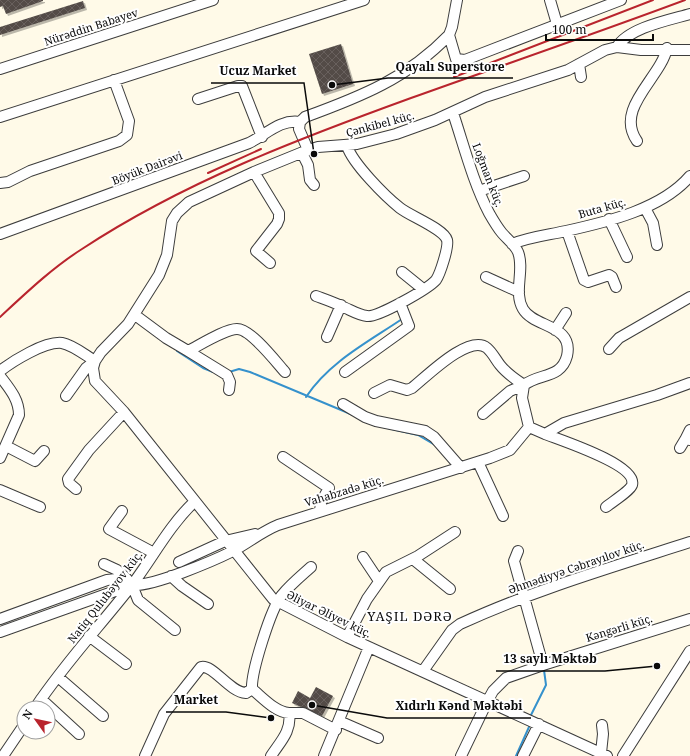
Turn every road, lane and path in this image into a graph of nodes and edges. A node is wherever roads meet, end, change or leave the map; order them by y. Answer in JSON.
{"nodes":[{"id":1,"x":213,"y":0,"type":"edge"},
{"id":2,"x":364,"y":0,"type":"edge"},
{"id":3,"x":457,"y":0,"type":"edge"},
{"id":4,"x":550,"y":0,"type":"edge"},
{"id":5,"x":620,"y":0,"type":"edge"},
{"id":6,"x":690,"y":14,"type":"edge"},
{"id":7,"x":557,"y":24,"type":"junction"},
{"id":8,"x":449,"y":35,"type":"junction"},
{"id":9,"x":617,"y":48,"type":"junction"},
{"id":10,"x":667,"y":48,"type":"junction"},
{"id":11,"x":690,"y":50,"type":"edge"},
{"id":12,"x":579,"y":64,"type":"junction"},
{"id":13,"x":0,"y":69,"type":"edge"},
{"id":14,"x":581,"y":77,"type":"dead end"},
{"id":15,"x":114,"y":80,"type":"junction"},
{"id":16,"x":198,"y":99,"type":"dead end"},
{"id":17,"x":453,"y":113,"type":"junction"},
{"id":18,"x":0,"y":117,"type":"edge"},
{"id":19,"x":300,"y":122,"type":"junction"},
{"id":20,"x":262,"y":137,"type":"junction"},
{"id":21,"x":637,"y":140,"type":"dead end"},
{"id":22,"x":347,"y":146,"type":"junction"},
{"id":23,"x":305,"y":151,"type":"junction"},
{"id":24,"x":254,"y":172,"type":"junction"},
{"id":25,"x":524,"y":176,"type":"dead end"},
{"id":26,"x":690,"y":176,"type":"edge"},
{"id":27,"x":0,"y":183,"type":"edge"},
{"id":28,"x":314,"y":185,"type":"dead end"},
{"id":29,"x":479,"y":191,"type":"junction"},
{"id":30,"x":645,"y":208,"type":"junction"},
{"id":31,"x":609,"y":219,"type":"junction"},
{"id":32,"x":567,"y":231,"type":"junction"},
{"id":33,"x":0,"y":234,"type":"edge"},
{"id":34,"x":512,"y":244,"type":"junction"},
{"id":35,"x":657,"y":245,"type":"dead end"},
{"id":36,"x":627,"y":257,"type":"dead end"},
{"id":37,"x":270,"y":263,"type":"dead end"},
{"id":38,"x":402,"y":272,"type":"dead end"},
{"id":39,"x":486,"y":277,"type":"dead end"},
{"id":40,"x":616,"y":287,"type":"dead end"},
{"id":41,"x":423,"y":290,"type":"junction"},
{"id":42,"x":519,"y":292,"type":"junction"},
{"id":43,"x":316,"y":296,"type":"dead end"},
{"id":44,"x":690,"y":297,"type":"edge"},
{"id":45,"x":400,"y":303,"type":"junction"},
{"id":46,"x":341,"y":305,"type":"junction"},
{"id":47,"x":566,"y":313,"type":"dead end"},
{"id":48,"x":134,"y":315,"type":"junction"},
{"id":49,"x":556,"y":330,"type":"junction"},
{"id":50,"x":327,"y":337,"type":"dead end"},
{"id":51,"x":609,"y":349,"type":"dead end"},
{"id":52,"x":188,"y":351,"type":"junction"},
{"id":53,"x":95,"y":361,"type":"junction"},
{"id":54,"x":0,"y":371,"type":"edge"},
{"id":55,"x":285,"y":372,"type":"dead end"},
{"id":56,"x":345,"y":372,"type":"dead end"},
{"id":57,"x":0,"y":376,"type":"edge"},
{"id":58,"x":690,"y":383,"type":"edge"},
{"id":59,"x":524,"y":385,"type":"junction"},
{"id":60,"x":229,"y":390,"type":"dead end"},
{"id":61,"x":374,"y":393,"type":"dead end"},
{"id":62,"x":66,"y":396,"type":"dead end"},
{"id":63,"x":343,"y":404,"type":"dead end"},
{"id":64,"x":124,"y":412,"type":"junction"},
{"id":65,"x":483,"y":414,"type":"dead end"},
{"id":66,"x":529,"y":426,"type":"junction"},
{"id":67,"x":545,"y":434,"type":"junction"},
{"id":68,"x":689,"y":436,"type":"edge"},
{"id":69,"x":6,"y":446,"type":"junction"},
{"id":70,"x":680,"y":448,"type":"dead end"},
{"id":71,"x":44,"y":451,"type":"dead end"},
{"id":72,"x":283,"y":457,"type":"dead end"},
{"id":73,"x":0,"y":458,"type":"edge"},
{"id":74,"x":478,"y":462,"type":"junction"},
{"id":75,"x":461,"y":468,"type":"junction"},
{"id":76,"x":76,"y":489,"type":"dead end"},
{"id":77,"x":0,"y":490,"type":"edge"},
{"id":78,"x":194,"y":502,"type":"junction"},
{"id":79,"x":40,"y":507,"type":"dead end"},
{"id":80,"x":606,"y":507,"type":"dead end"},
{"id":81,"x":122,"y":511,"type":"dead end"},
{"id":82,"x":320,"y":511,"type":"junction"},
{"id":83,"x":503,"y":516,"type":"dead end"},
{"id":84,"x":455,"y":532,"type":"dead end"},
{"id":85,"x":260,"y":533,"type":"junction"},
{"id":86,"x":225,"y":541,"type":"junction"},
{"id":87,"x":690,"y":542,"type":"edge"},
{"id":88,"x":233,"y":551,"type":"junction"},
{"id":89,"x":518,"y":551,"type":"dead end"},
{"id":90,"x":154,"y":553,"type":"junction"},
{"id":91,"x":363,"y":557,"type":"dead end"},
{"id":92,"x":413,"y":559,"type":"junction"},
{"id":93,"x":180,"y":562,"type":"dead end"},
{"id":94,"x":104,"y":564,"type":"dead end"},
{"id":95,"x":311,"y":567,"type":"dead end"},
{"id":96,"x":171,"y":576,"type":"junction"},
{"id":97,"x":129,"y":581,"type":"junction"},
{"id":98,"x":379,"y":581,"type":"junction"},
{"id":99,"x":450,"y":589,"type":"dead end"},
{"id":100,"x":522,"y":597,"type":"junction"},
{"id":101,"x":277,"y":602,"type":"junction"},
{"id":102,"x":208,"y":604,"type":"dead end"},
{"id":103,"x":0,"y":619,"type":"edge"},
{"id":104,"x":690,"y":619,"type":"edge"},
{"id":105,"x":175,"y":630,"type":"dead end"},
{"id":106,"x":0,"y":632,"type":"edge"},
{"id":107,"x":89,"y":636,"type":"junction"},
{"id":108,"x":348,"y":637,"type":"junction"},
{"id":109,"x":369,"y":647,"type":"junction"},
{"id":110,"x":690,"y":651,"type":"edge"},
{"id":111,"x":126,"y":664,"type":"dead end"},
{"id":112,"x":543,"y":664,"type":"junction"},
{"id":113,"x":423,"y":671,"type":"junction"},
{"id":114,"x":58,"y":677,"type":"junction"},
{"id":115,"x":252,"y":689,"type":"junction"},
{"id":116,"x":41,"y":700,"type":"edge"},
{"id":117,"x":487,"y":702,"type":"junction"},
{"id":118,"x":289,"y":713,"type":"junction"},
{"id":119,"x":103,"y":716,"type":"dead end"},
{"id":120,"x":56,"y":717,"type":"edge"},
{"id":121,"x":539,"y":724,"type":"junction"},
{"id":122,"x":602,"y":725,"type":"dead end"},
{"id":123,"x":337,"y":726,"type":"junction"},
{"id":124,"x":79,"y":734,"type":"dead end"},
{"id":125,"x":16,"y":737,"type":"edge"},
{"id":126,"x":378,"y":738,"type":"dead end"},
{"id":127,"x":604,"y":755,"type":"edge"},
{"id":128,"x":3,"y":756,"type":"edge"},
{"id":129,"x":145,"y":756,"type":"edge"},
{"id":130,"x":271,"y":756,"type":"edge"},
{"id":131,"x":324,"y":756,"type":"edge"},
{"id":132,"x":461,"y":756,"type":"edge"},
{"id":133,"x":523,"y":756,"type":"edge"},
{"id":134,"x":623,"y":756,"type":"edge"}],
"edges":[{"from":1,"to":13,"type":"street","name":"Nürəddin Babayev"},
{"from":2,"to":15,"type":"street"},
{"from":3,"to":8,"type":"street"},
{"from":4,"to":7,"type":"street"},
{"from":5,"to":7,"type":"street"},
{"from":6,"to":9,"type":"street"},
{"from":7,"to":8,"type":"street"},
{"from":8,"to":19,"type":"street"},
{"from":9,"to":10,"type":"street","name":"Çənkibel küç."},
{"from":9,"to":12,"type":"street","name":"Çənkibel küç."},
{"from":10,"to":11,"type":"street","name":"Çənkibel küç."},
{"from":10,"to":21,"type":"street"},
{"from":12,"to":14,"type":"street"},
{"from":12,"to":17,"type":"street","name":"Çənkibel küç."},
{"from":15,"to":18,"type":"street"},
{"from":15,"to":27,"type":"street"},
{"from":16,"to":20,"type":"street"},
{"from":17,"to":22,"type":"street","name":"Çənkibel küç."},
{"from":17,"to":29,"type":"street","name":"Loğman küç."},
{"from":19,"to":20,"type":"street","name":"Böyük Dairəvi"},
{"from":19,"to":23,"type":"street"},
{"from":20,"to":33,"type":"street","name":"Böyük Dairəvi"},
{"from":22,"to":23,"type":"street","name":"Çənkibel küç."},
{"from":22,"to":41,"type":"street"},
{"from":23,"to":24,"type":"street","name":"Çənkibel küç."},
{"from":23,"to":28,"type":"street"},
{"from":24,"to":37,"type":"street"},
{"from":24,"to":48,"type":"street","name":"Çənkibel küç."},
{"from":25,"to":29,"type":"street"},
{"from":26,"to":30,"type":"street","name":"Buta küç."},
{"from":29,"to":34,"type":"street","name":"Loğman küç."},
{"from":30,"to":31,"type":"street","name":"Buta küç."},
{"from":30,"to":35,"type":"street"},
{"from":31,"to":32,"type":"street","name":"Buta küç."},
{"from":31,"to":36,"type":"street"},
{"from":32,"to":34,"type":"street","name":"Buta küç."},
{"from":32,"to":40,"type":"street"},
{"from":34,"to":42,"type":"street","name":"Loğman küç."},
{"from":38,"to":41,"type":"street"},
{"from":39,"to":42,"type":"street"},
{"from":41,"to":45,"type":"street"},
{"from":42,"to":49,"type":"street","name":"Loğman küç."},
{"from":43,"to":46,"type":"street"},
{"from":44,"to":51,"type":"street"},
{"from":45,"to":46,"type":"street"},
{"from":45,"to":56,"type":"street"},
{"from":46,"to":50,"type":"street"},
{"from":47,"to":49,"type":"street"},
{"from":48,"to":52,"type":"street"},
{"from":48,"to":53,"type":"street","name":"Çənkibel küç."},
{"from":49,"to":59,"type":"street","name":"Loğman küç."},
{"from":52,"to":55,"type":"street"},
{"from":52,"to":60,"type":"street"},
{"from":53,"to":54,"type":"street"},
{"from":53,"to":62,"type":"street","name":"Çənkibel küç."},
{"from":53,"to":64,"type":"street","name":"Əliyar Əliyev küç."},
{"from":57,"to":69,"type":"street"},
{"from":58,"to":67,"type":"street"},
{"from":59,"to":61,"type":"street"},
{"from":59,"to":65,"type":"street","name":"Loğman küç."},
{"from":59,"to":66,"type":"street"},
{"from":63,"to":75,"type":"street"},
{"from":64,"to":76,"type":"street"},
{"from":64,"to":78,"type":"street","name":"Əliyar Əliyev küç."},
{"from":66,"to":67,"type":"street"},
{"from":66,"to":74,"type":"street","name":"Vahabzadə küç."},
{"from":67,"to":80,"type":"street"},
{"from":68,"to":70,"type":"street"},
{"from":69,"to":71,"type":"street"},
{"from":69,"to":73,"type":"street"},
{"from":72,"to":82,"type":"street"},
{"from":74,"to":75,"type":"street","name":"Vahabzadə küç."},
{"from":74,"to":83,"type":"street"},
{"from":75,"to":82,"type":"street","name":"Vahabzadə küç."},
{"from":77,"to":79,"type":"street"},
{"from":78,"to":86,"type":"street","name":"Əliyar Əliyev küç."},
{"from":78,"to":90,"type":"street","name":"Natiq Qulubəyov küç."},
{"from":81,"to":90,"type":"street"},
{"from":82,"to":85,"type":"street","name":"Vahabzadə küç."},
{"from":84,"to":92,"type":"street"},
{"from":85,"to":86,"type":"street"},
{"from":85,"to":88,"type":"street","name":"Vahabzadə küç."},
{"from":86,"to":88,"type":"street","name":"Əliyar Əliyev küç."},
{"from":86,"to":93,"type":"street"},
{"from":87,"to":100,"type":"street","name":"Əhmədiyyə Cəbrayılov küç."},
{"from":88,"to":96,"type":"street","name":"Vahabzadə küç."},
{"from":88,"to":101,"type":"street","name":"Əliyar Əliyev küç."},
{"from":89,"to":100,"type":"street"},
{"from":90,"to":97,"type":"street","name":"Natiq Qulubəyov küç."},
{"from":91,"to":98,"type":"street"},
{"from":92,"to":98,"type":"street"},
{"from":92,"to":99,"type":"street"},
{"from":94,"to":97,"type":"street"},
{"from":95,"to":101,"type":"street"},
{"from":96,"to":97,"type":"street","name":"Vahabzadə küç."},
{"from":96,"to":102,"type":"street"},
{"from":97,"to":103,"type":"street"},
{"from":97,"to":105,"type":"street"},
{"from":97,"to":106,"type":"street","name":"Vahabzadə küç."},
{"from":97,"to":107,"type":"street","name":"Natiq Qulubəyov küç."},
{"from":98,"to":108,"type":"street"},
{"from":100,"to":112,"type":"street"},
{"from":100,"to":113,"type":"street","name":"Əhmədiyyə Cəbrayılov küç."},
{"from":101,"to":108,"type":"street","name":"Əliyar Əliyev küç."},
{"from":101,"to":115,"type":"street"},
{"from":104,"to":112,"type":"street","name":"Kəngərli küç."},
{"from":107,"to":111,"type":"street"},
{"from":107,"to":114,"type":"street","name":"Natiq Qulubəyov küç."},
{"from":108,"to":109,"type":"street","name":"Əliyar Əliyev küç."},
{"from":109,"to":113,"type":"street","name":"Əliyar Əliyev küç."},
{"from":109,"to":123,"type":"street"},
{"from":110,"to":134,"type":"street"},
{"from":112,"to":117,"type":"street","name":"Kəngərli küç."},
{"from":113,"to":117,"type":"street","name":"Əliyar Əliyev küç."},
{"from":114,"to":116,"type":"street","name":"Natiq Qulubəyov küç."},
{"from":114,"to":119,"type":"street"},
{"from":115,"to":118,"type":"street"},
{"from":115,"to":129,"type":"street"},
{"from":117,"to":121,"type":"street","name":"Əliyar Əliyev küç."},
{"from":117,"to":132,"type":"street","name":"Kəngərli küç."},
{"from":118,"to":123,"type":"street"},
{"from":118,"to":130,"type":"street"},
{"from":120,"to":124,"type":"street"},
{"from":121,"to":127,"type":"street","name":"Əliyar Əliyev küç."},
{"from":121,"to":133,"type":"street"},
{"from":122,"to":127,"type":"street"},
{"from":123,"to":126,"type":"street"},
{"from":123,"to":131,"type":"street"},
{"from":125,"to":128,"type":"street"}]}
